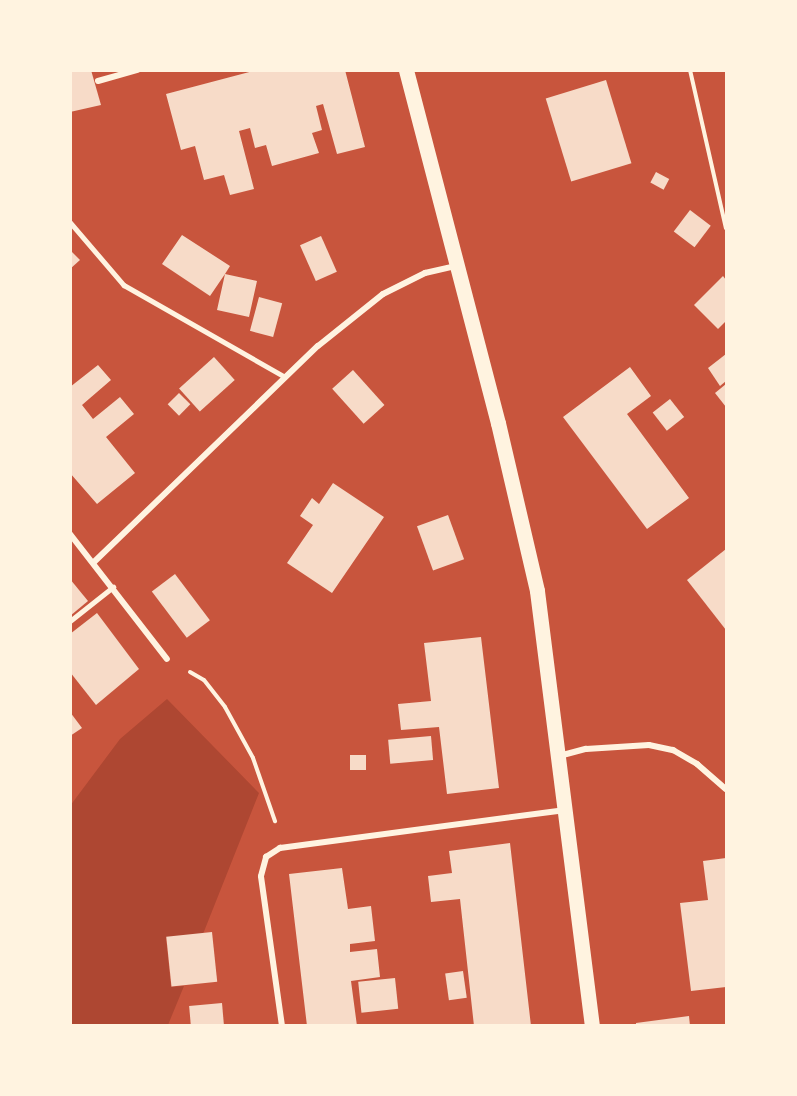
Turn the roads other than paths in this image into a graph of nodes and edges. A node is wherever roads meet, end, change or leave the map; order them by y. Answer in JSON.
{"nodes":[{"id":1,"x":137,"y":70,"type":"edge"},
{"id":2,"x":406,"y":70,"type":"edge"},
{"id":3,"x":98,"y":81,"type":"dead end"},
{"id":4,"x":70,"y":222,"type":"edge"},
{"id":5,"x":458,"y":266,"type":"junction"},
{"id":6,"x":285,"y":377,"type":"junction"},
{"id":7,"x":70,"y":534,"type":"edge"},
{"id":8,"x":94,"y":562,"type":"junction"},
{"id":9,"x":114,"y":587,"type":"junction"},
{"id":10,"x":70,"y":621,"type":"edge"},
{"id":11,"x":167,"y":659,"type":"road end"},
{"id":12,"x":557,"y":756,"type":"junction"},
{"id":13,"x":726,"y":789,"type":"edge"},
{"id":14,"x":565,"y":810,"type":"junction"},
{"id":15,"x":282,"y":1026,"type":"edge"},
{"id":16,"x":592,"y":1026,"type":"edge"}],
"edges":[{"from":1,"to":3,"type":"street"},
{"from":2,"to":5,"type":"main road"},
{"from":4,"to":6,"type":"lane"},
{"from":5,"to":6,"type":"street"},
{"from":5,"to":12,"type":"main road"},
{"from":6,"to":8,"type":"street"},
{"from":7,"to":8,"type":"street"},
{"from":8,"to":9,"type":"street"},
{"from":9,"to":10,"type":"lane"},
{"from":9,"to":11,"type":"street"},
{"from":12,"to":13,"type":"street"},
{"from":12,"to":14,"type":"main road"},
{"from":14,"to":15,"type":"street"},
{"from":14,"to":16,"type":"main road"}]}
